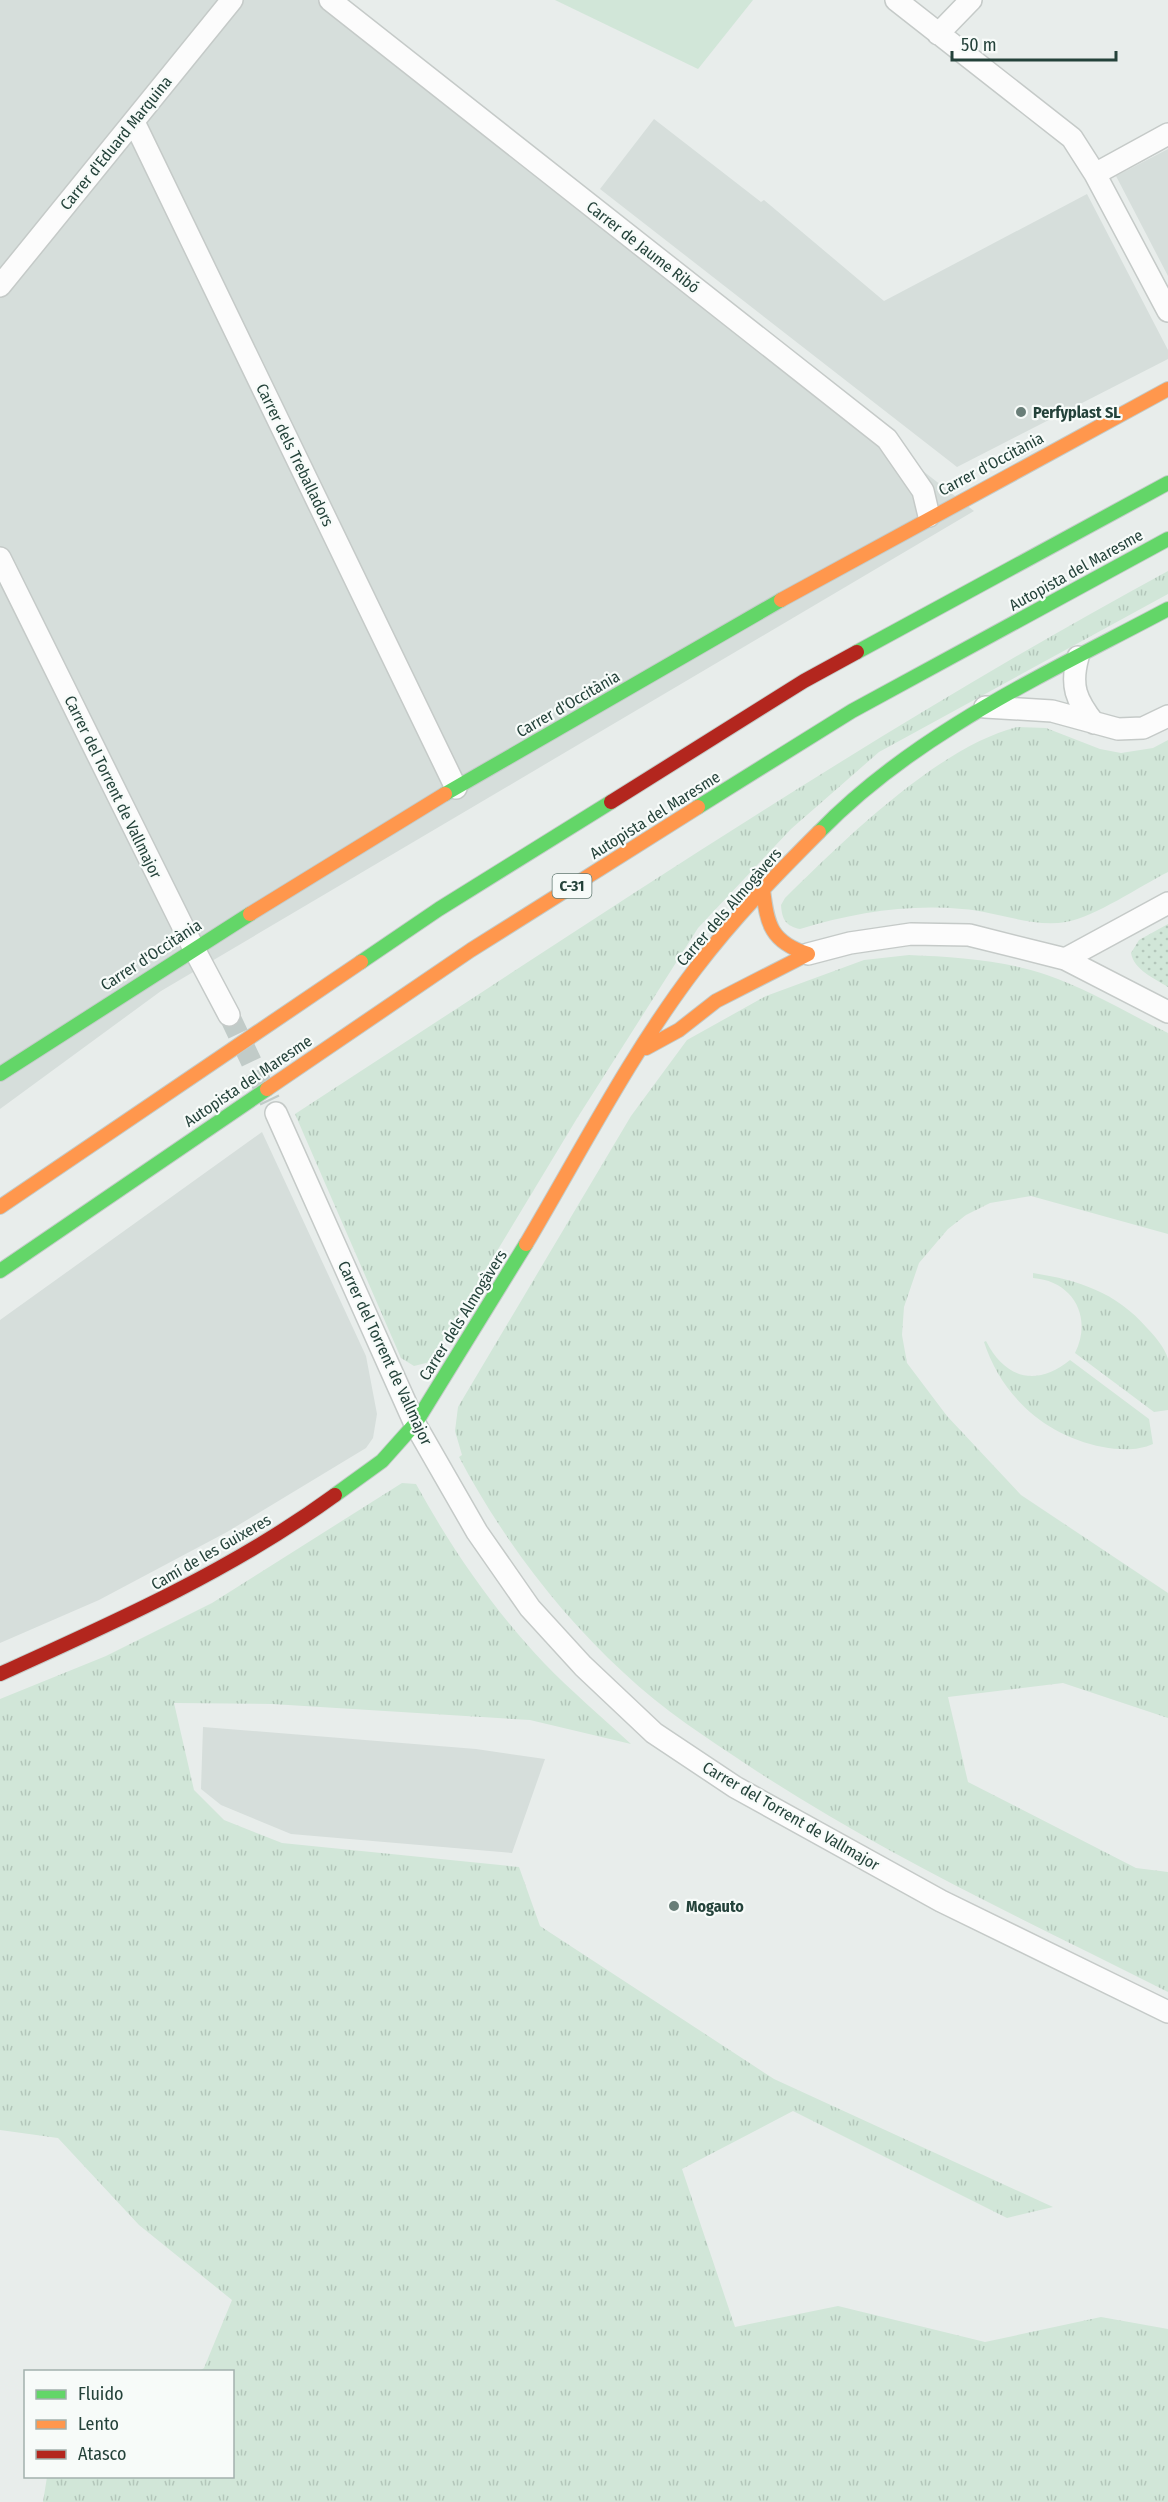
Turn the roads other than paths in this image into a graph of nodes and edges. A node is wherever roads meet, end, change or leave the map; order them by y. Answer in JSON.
{"nodes":[{"id":1,"x":232,"y":0,"type":"edge"},
{"id":2,"x":330,"y":0,"type":"edge"},
{"id":3,"x":896,"y":0,"type":"edge"},
{"id":4,"x":971,"y":0,"type":"edge"},
{"id":5,"x":938,"y":34,"type":"junction"},
{"id":6,"x":134,"y":122,"type":"junction"},
{"id":7,"x":1168,"y":134,"type":"edge"},
{"id":8,"x":1095,"y":174,"type":"junction"},
{"id":9,"x":0,"y":286,"type":"edge"},
{"id":10,"x":1168,"y":311,"type":"edge"},
{"id":11,"x":1168,"y":389,"type":"edge"},
{"id":12,"x":1168,"y":483,"type":"edge"},
{"id":13,"x":929,"y":516,"type":"junction"},
{"id":14,"x":1168,"y":539,"type":"edge"},
{"id":15,"x":1,"y":564,"type":"edge"},
{"id":16,"x":1168,"y":609,"type":"edge"},
{"id":17,"x":1078,"y":657,"type":"junction"},
{"id":18,"x":983,"y":707,"type":"junction"},
{"id":19,"x":1168,"y":716,"type":"edge"},
{"id":20,"x":1094,"y":723,"type":"junction"},
{"id":21,"x":456,"y":788,"type":"junction"},
{"id":22,"x":763,"y":889,"type":"junction"},
{"id":23,"x":1168,"y":903,"type":"edge"},
{"id":24,"x":193,"y":947,"type":"junction"},
{"id":25,"x":808,"y":954,"type":"junction"},
{"id":26,"x":1065,"y":959,"type":"junction"},
{"id":27,"x":1168,"y":1012,"type":"edge"},
{"id":28,"x":230,"y":1015,"type":"tunnel mouth"},
{"id":29,"x":640,"y":1051,"type":"junction"},
{"id":30,"x":0,"y":1074,"type":"edge"},
{"id":31,"x":276,"y":1113,"type":"tunnel mouth"},
{"id":32,"x":0,"y":1207,"type":"edge"},
{"id":33,"x":0,"y":1271,"type":"edge"},
{"id":34,"x":415,"y":1424,"type":"junction"},
{"id":35,"x":0,"y":1674,"type":"edge"},
{"id":36,"x":1168,"y":2012,"type":"edge"}],
"edges":[{"from":1,"to":6,"type":"street","name":"Carrer d'Eduard Marquina"},
{"from":2,"to":13,"type":"street","name":"Carrer de Jaume Ribó"},
{"from":3,"to":5,"type":"street"},
{"from":4,"to":5,"type":"street"},
{"from":5,"to":8,"type":"street"},
{"from":6,"to":9,"type":"street","name":"Carrer d'Eduard Marquina"},
{"from":6,"to":21,"type":"street","name":"Carrer dels Treballadors"},
{"from":7,"to":8,"type":"street"},
{"from":8,"to":10,"type":"street"},
{"from":11,"to":13,"type":"main road","name":"Carrer d'Occitània"},
{"from":12,"to":32,"type":"main road","name":"Autopista del Maresme"},
{"from":13,"to":21,"type":"main road","name":"Carrer d'Occitània"},
{"from":14,"to":33,"type":"main road","name":"Autopista del Maresme","number":"C-31"},
{"from":15,"to":24,"type":"street","name":"Carrer del Torrent de Vallmajor"},
{"from":16,"to":17,"type":"main road","name":"Carrer dels Almogàvers"},
{"from":17,"to":18,"type":"main road","name":"Carrer dels Almogàvers"},
{"from":17,"to":20,"type":"street"},
{"from":18,"to":20,"type":"street"},
{"from":18,"to":22,"type":"main road","name":"Carrer dels Almogàvers"},
{"from":19,"to":20,"type":"street"},
{"from":21,"to":24,"type":"main road","name":"Carrer d'Occitània"},
{"from":22,"to":25,"type":"main road"},
{"from":22,"to":29,"type":"main road","name":"Carrer dels Almogàvers"},
{"from":23,"to":26,"type":"street"},
{"from":24,"to":28,"type":"street","name":"Carrer del Torrent de Vallmajor"},
{"from":24,"to":30,"type":"main road","name":"Carrer d'Occitània"},
{"from":25,"to":26,"type":"street"},
{"from":25,"to":29,"type":"main road"},
{"from":26,"to":27,"type":"street"},
{"from":29,"to":34,"type":"main road","name":"Carrer dels Almogàvers"},
{"from":31,"to":34,"type":"street","name":"Carrer del Torrent de Vallmajor"},
{"from":34,"to":35,"type":"main road","name":"Camí de les Guixeres"},
{"from":34,"to":36,"type":"street","name":"Carrer del Torrent de Vallmajor"}]}
